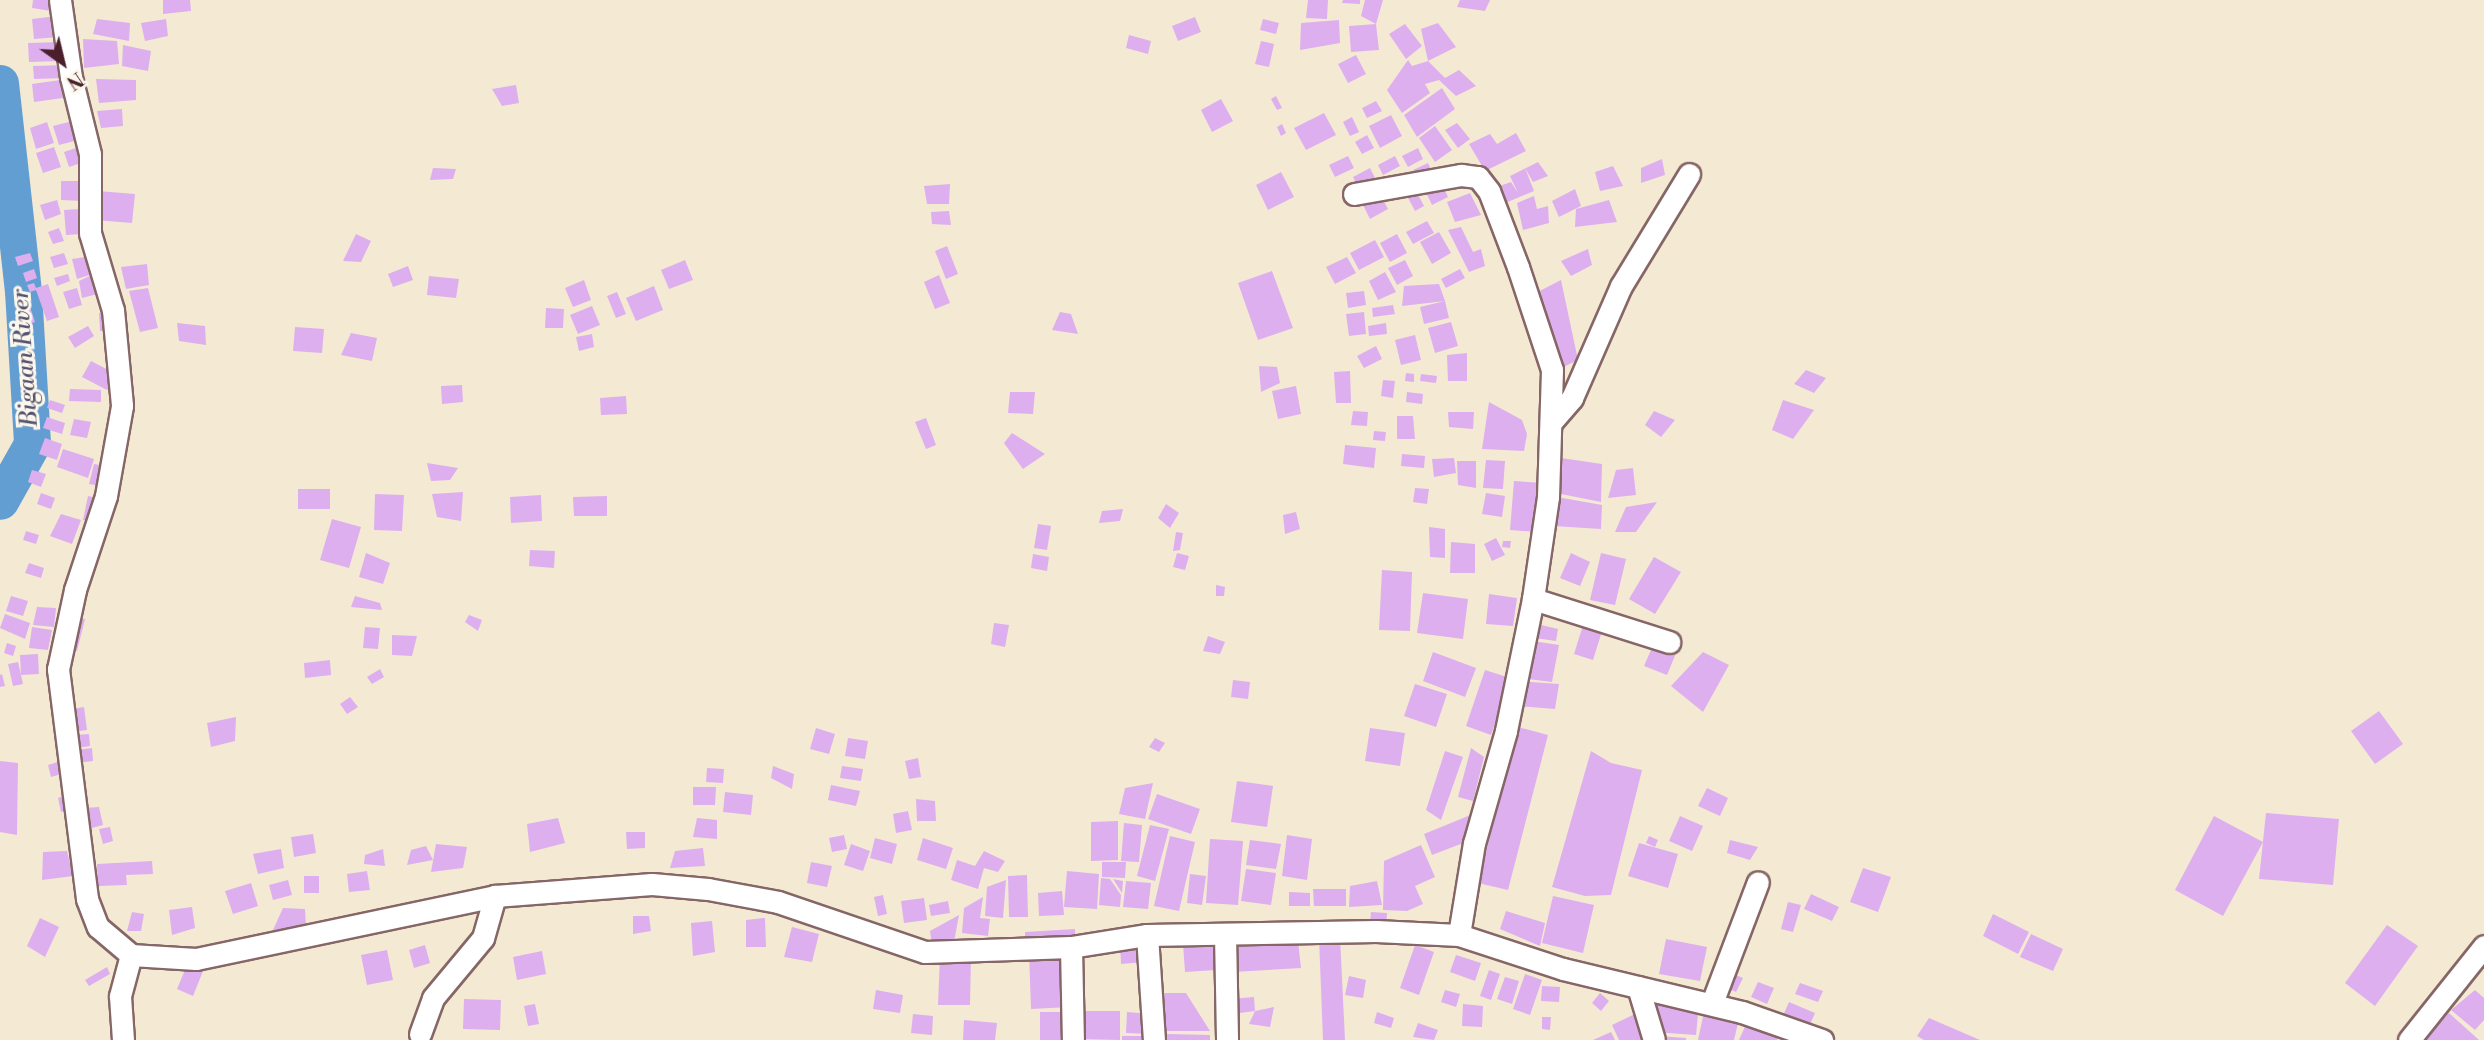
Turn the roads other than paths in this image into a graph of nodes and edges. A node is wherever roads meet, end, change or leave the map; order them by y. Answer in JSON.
{"nodes":[{"id":1,"x":60,"y":0,"type":"edge"},
{"id":2,"x":1689,"y":174,"type":"dead end"},
{"id":3,"x":1354,"y":194,"type":"dead end"},
{"id":4,"x":1553,"y":420,"type":"junction"},
{"id":5,"x":1533,"y":599,"type":"junction"},
{"id":6,"x":1669,"y":642,"type":"dead end"},
{"id":7,"x":1758,"y":882,"type":"dead end"},
{"id":8,"x":495,"y":897,"type":"junction"},
{"id":9,"x":1225,"y":934,"type":"junction"},
{"id":10,"x":1147,"y":935,"type":"junction"},
{"id":11,"x":1459,"y":935,"type":"junction"},
{"id":12,"x":2484,"y":946,"type":"edge"},
{"id":13,"x":1071,"y":947,"type":"junction"},
{"id":14,"x":131,"y":956,"type":"junction"},
{"id":15,"x":1638,"y":987,"type":"junction"},
{"id":16,"x":1712,"y":1003,"type":"junction"},
{"id":17,"x":420,"y":1034,"type":"dead end"},
{"id":18,"x":122,"y":1040,"type":"edge"},
{"id":19,"x":1073,"y":1040,"type":"edge"},
{"id":20,"x":1154,"y":1040,"type":"edge"},
{"id":21,"x":1227,"y":1040,"type":"edge"},
{"id":22,"x":1654,"y":1040,"type":"edge"},
{"id":23,"x":1822,"y":1040,"type":"edge"},
{"id":24,"x":2409,"y":1040,"type":"edge"}],
"edges":[{"from":1,"to":14,"type":"street"},
{"from":2,"to":4,"type":"street"},
{"from":3,"to":4,"type":"street"},
{"from":4,"to":5,"type":"street"},
{"from":5,"to":6,"type":"street"},
{"from":5,"to":11,"type":"street"},
{"from":7,"to":16,"type":"street"},
{"from":8,"to":13,"type":"street"},
{"from":8,"to":14,"type":"street"},
{"from":8,"to":17,"type":"street"},
{"from":9,"to":10,"type":"street"},
{"from":9,"to":11,"type":"street"},
{"from":9,"to":21,"type":"street"},
{"from":10,"to":13,"type":"street"},
{"from":10,"to":20,"type":"street"},
{"from":11,"to":15,"type":"street"},
{"from":12,"to":24,"type":"street"},
{"from":13,"to":19,"type":"street"},
{"from":14,"to":18,"type":"street"},
{"from":15,"to":16,"type":"street"},
{"from":15,"to":22,"type":"street"},
{"from":16,"to":23,"type":"street"}]}
